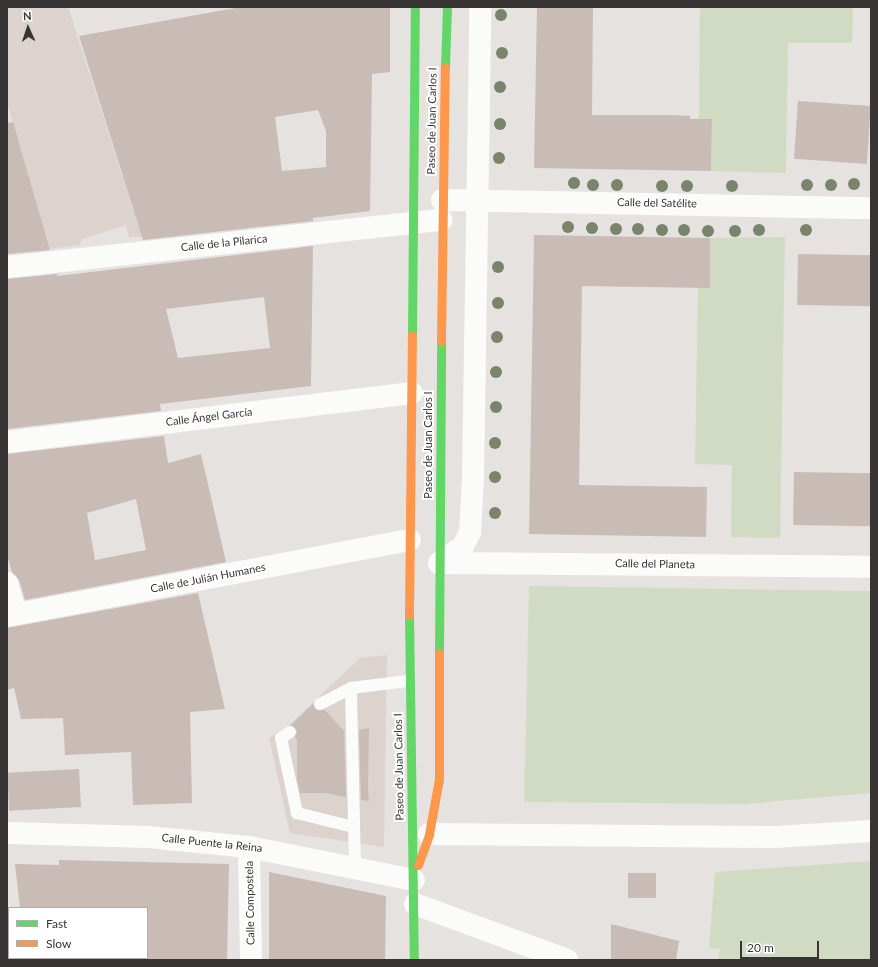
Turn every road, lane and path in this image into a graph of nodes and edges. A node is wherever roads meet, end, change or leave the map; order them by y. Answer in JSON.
{"nodes":[{"id":1,"x":415,"y":7,"type":"edge"},
{"id":2,"x":447,"y":7,"type":"edge"},
{"id":3,"x":480,"y":7,"type":"edge"},
{"id":4,"x":478,"y":199,"type":"junction"},
{"id":5,"x":871,"y":208,"type":"edge"},
{"id":6,"x":442,"y":210,"type":"junction"},
{"id":7,"x":412,"y":223,"type":"junction"},
{"id":8,"x":7,"y":267,"type":"edge"},
{"id":9,"x":412,"y":393,"type":"junction"},
{"id":10,"x":7,"y":442,"type":"edge"},
{"id":11,"x":410,"y":540,"type":"junction"},
{"id":12,"x":439,"y":563,"type":"junction"},
{"id":13,"x":871,"y":567,"type":"edge"},
{"id":14,"x":7,"y":583,"type":"edge"},
{"id":15,"x":12,"y":615,"type":"edge"},
{"id":16,"x":408,"y":681,"type":"junction"},
{"id":17,"x":351,"y":688,"type":"junction"},
{"id":18,"x":320,"y":704,"type":"dead end"},
{"id":19,"x":290,"y":732,"type":"dead end"},
{"id":20,"x":353,"y":827,"type":"junction"},
{"id":21,"x":871,"y":831,"type":"edge"},
{"id":22,"x":7,"y":833,"type":"edge"},
{"id":23,"x":429,"y":834,"type":"junction"},
{"id":24,"x":249,"y":847,"type":"junction"},
{"id":25,"x":355,"y":867,"type":"junction"},
{"id":26,"x":414,"y":880,"type":"junction"},
{"id":27,"x":415,"y":904,"type":"junction"},
{"id":28,"x":251,"y":960,"type":"edge"},
{"id":29,"x":414,"y":960,"type":"edge"},
{"id":30,"x":568,"y":960,"type":"edge"}],
"edges":[{"from":1,"to":7,"type":"main road","name":"Paseo de Juan Carlos I"},
{"from":2,"to":6,"type":"main road","name":"Paseo de Juan Carlos I"},
{"from":3,"to":4,"type":"street"},
{"from":4,"to":5,"type":"street","name":"Calle del Satélite"},
{"from":4,"to":6,"type":"street","name":"Calle del Satélite"},
{"from":4,"to":12,"type":"street"},
{"from":6,"to":7,"type":"street","name":"Calle de la Pilarica"},
{"from":6,"to":12,"type":"main road","name":"Paseo de Juan Carlos I"},
{"from":7,"to":8,"type":"street","name":"Calle de la Pilarica"},
{"from":7,"to":9,"type":"main road","name":"Paseo de Juan Carlos I"},
{"from":9,"to":10,"type":"street","name":"Calle Ángel García"},
{"from":9,"to":11,"type":"main road","name":"Paseo de Juan Carlos I"},
{"from":11,"to":15,"type":"street","name":"Calle de Julián Humanes"},
{"from":11,"to":16,"type":"main road","name":"Paseo de Juan Carlos I"},
{"from":12,"to":13,"type":"street","name":"Calle del Planeta"},
{"from":12,"to":23,"type":"main road","name":"Paseo de Juan Carlos I"},
{"from":14,"to":15,"type":"street"},
{"from":16,"to":17,"type":"lane"},
{"from":16,"to":26,"type":"main road","name":"Paseo de Juan Carlos I"},
{"from":17,"to":18,"type":"lane"},
{"from":17,"to":20,"type":"lane"},
{"from":19,"to":20,"type":"lane"},
{"from":20,"to":25,"type":"lane"},
{"from":21,"to":23,"type":"street"},
{"from":22,"to":24,"type":"street","name":"Calle Puente la Reina"},
{"from":23,"to":26,"type":"main road","name":"Paseo de Juan Carlos I"},
{"from":24,"to":25,"type":"street","name":"Calle Puente la Reina"},
{"from":24,"to":28,"type":"street","name":"Calle Compostela"},
{"from":25,"to":26,"type":"street","name":"Calle Puente la Reina"},
{"from":26,"to":27,"type":"main road","name":"Paseo de Juan Carlos I"},
{"from":27,"to":29,"type":"main road","name":"Paseo de Juan Carlos I"},
{"from":27,"to":30,"type":"street"}]}
